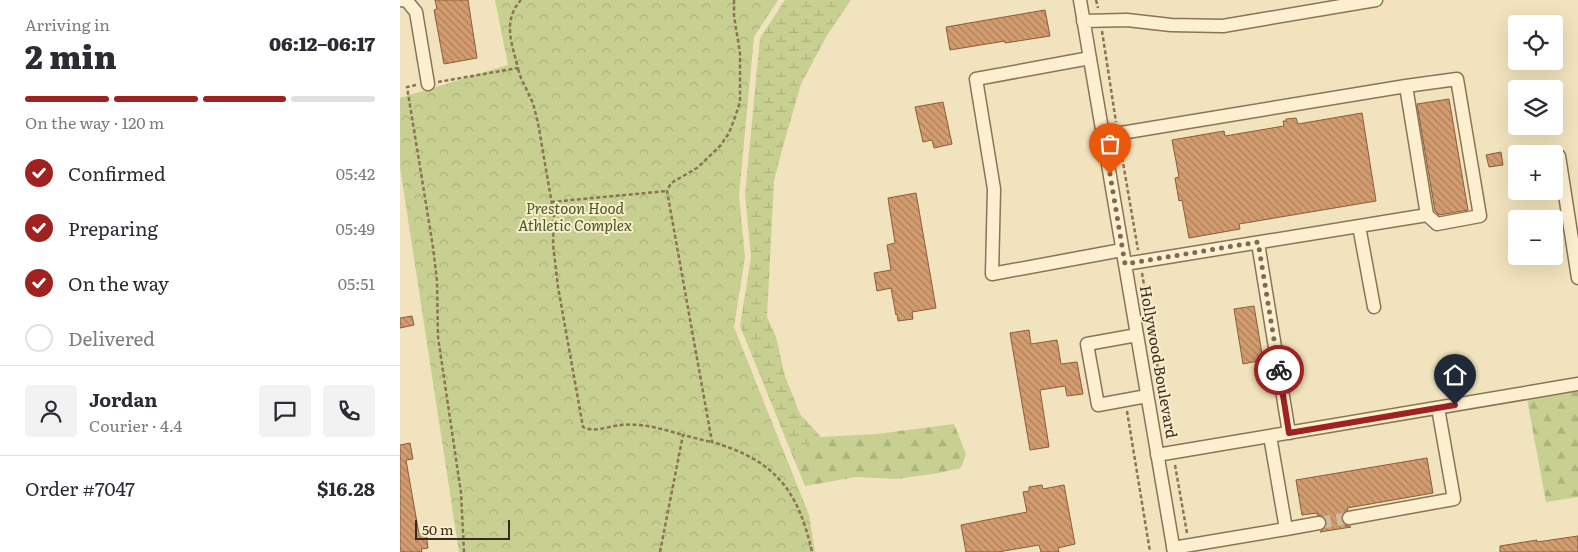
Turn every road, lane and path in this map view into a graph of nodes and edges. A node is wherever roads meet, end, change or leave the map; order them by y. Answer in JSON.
{"nodes":[{"id":1,"x":400,"y":0,"type":"edge"},
{"id":2,"x":521,"y":0,"type":"edge"},
{"id":3,"x":734,"y":0,"type":"edge"},
{"id":4,"x":1080,"y":0,"type":"edge"},
{"id":5,"x":1096,"y":0,"type":"edge"},
{"id":6,"x":1376,"y":0,"type":"edge"},
{"id":7,"x":1083,"y":20,"type":"junction"},
{"id":8,"x":1100,"y":20,"type":"junction"},
{"id":9,"x":1090,"y":58,"type":"junction"},
{"id":10,"x":518,"y":68,"type":"junction"},
{"id":11,"x":428,"y":84,"type":"junction"},
{"id":12,"x":1406,"y":86,"type":"junction"},
{"id":13,"x":1118,"y":133,"type":"junction"},
{"id":14,"x":1103,"y":136,"type":"junction"},
{"id":15,"x":1563,"y":172,"type":"edge"},
{"id":16,"x":667,"y":191,"type":"junction"},
{"id":17,"x":551,"y":202,"type":"junction"},
{"id":18,"x":1573,"y":212,"type":"edge"},
{"id":19,"x":1427,"y":215,"type":"junction"},
{"id":20,"x":1359,"y":226,"type":"junction"},
{"id":21,"x":1258,"y":242,"type":"junction"},
{"id":22,"x":1122,"y":250,"type":"junction"},
{"id":23,"x":1140,"y":262,"type":"junction"},
{"id":24,"x":1125,"y":264,"type":"junction"},
{"id":25,"x":1578,"y":278,"type":"edge"},
{"id":26,"x":1374,"y":307,"type":"dead end"},
{"id":27,"x":1137,"y":335,"type":"junction"},
{"id":28,"x":1578,"y":384,"type":"edge"},
{"id":29,"x":1147,"y":396,"type":"junction"},
{"id":30,"x":1125,"y":400,"type":"junction"},
{"id":31,"x":1438,"y":408,"type":"junction"},
{"id":32,"x":1289,"y":433,"type":"junction"},
{"id":33,"x":683,"y":435,"type":"junction"},
{"id":34,"x":1270,"y":436,"type":"junction"},
{"id":35,"x":712,"y":442,"type":"junction"},
{"id":36,"x":1172,"y":452,"type":"junction"},
{"id":37,"x":1157,"y":455,"type":"junction"},
{"id":38,"x":1349,"y":518,"type":"tunnel mouth"},
{"id":39,"x":1318,"y":523,"type":"tunnel mouth"},
{"id":40,"x":1286,"y":529,"type":"junction"},
{"id":41,"x":1189,"y":546,"type":"junction"},
{"id":42,"x":1174,"y":550,"type":"edge"},
{"id":43,"x":464,"y":552,"type":"edge"},
{"id":44,"x":660,"y":552,"type":"edge"},
{"id":45,"x":812,"y":552,"type":"edge"},
{"id":46,"x":1150,"y":552,"type":"edge"}],
"edges":[{"from":1,"to":11,"type":"street"},
{"from":2,"to":10,"type":"path"},
{"from":3,"to":16,"type":"path"},
{"from":4,"to":7,"type":"street","name":"Hollywood Boulevard"},
{"from":5,"to":8,"type":"path"},
{"from":6,"to":8,"type":"street"},
{"from":7,"to":8,"type":"street"},
{"from":7,"to":9,"type":"street","name":"Hollywood Boulevard"},
{"from":8,"to":13,"type":"path"},
{"from":9,"to":14,"type":"street","name":"Hollywood Boulevard"},
{"from":9,"to":22,"type":"street"},
{"from":10,"to":11,"type":"path"},
{"from":10,"to":17,"type":"path"},
{"from":11,"to":43,"type":"path"},
{"from":12,"to":13,"type":"street"},
{"from":12,"to":19,"type":"street"},
{"from":12,"to":19,"type":"street"},
{"from":13,"to":14,"type":"street"},
{"from":13,"to":23,"type":"path"},
{"from":14,"to":22,"type":"street","name":"Hollywood Boulevard"},
{"from":15,"to":18,"type":"street"},
{"from":16,"to":17,"type":"path"},
{"from":16,"to":35,"type":"path"},
{"from":17,"to":33,"type":"path"},
{"from":18,"to":25,"type":"street"},
{"from":19,"to":20,"type":"street"},
{"from":20,"to":21,"type":"street"},
{"from":20,"to":26,"type":"street"},
{"from":21,"to":23,"type":"street"},
{"from":21,"to":32,"type":"street"},
{"from":22,"to":24,"type":"street","name":"Hollywood Boulevard"},
{"from":23,"to":24,"type":"street"},
{"from":23,"to":36,"type":"path"},
{"from":24,"to":27,"type":"street","name":"Hollywood Boulevard"},
{"from":27,"to":29,"type":"street","name":"Hollywood Boulevard"},
{"from":27,"to":30,"type":"street"},
{"from":28,"to":31,"type":"street"},
{"from":29,"to":30,"type":"street"},
{"from":29,"to":37,"type":"street","name":"Hollywood Boulevard"},
{"from":30,"to":46,"type":"path"},
{"from":31,"to":32,"type":"street"},
{"from":31,"to":38,"type":"street"},
{"from":32,"to":34,"type":"street"},
{"from":33,"to":35,"type":"path"},
{"from":33,"to":44,"type":"path"},
{"from":34,"to":36,"type":"street"},
{"from":34,"to":40,"type":"street"},
{"from":35,"to":45,"type":"path"},
{"from":36,"to":37,"type":"street"},
{"from":36,"to":41,"type":"path"},
{"from":37,"to":42,"type":"street","name":"Hollywood Boulevard"},
{"from":39,"to":40,"type":"street"},
{"from":40,"to":41,"type":"street"},
{"from":41,"to":42,"type":"street"}]}
